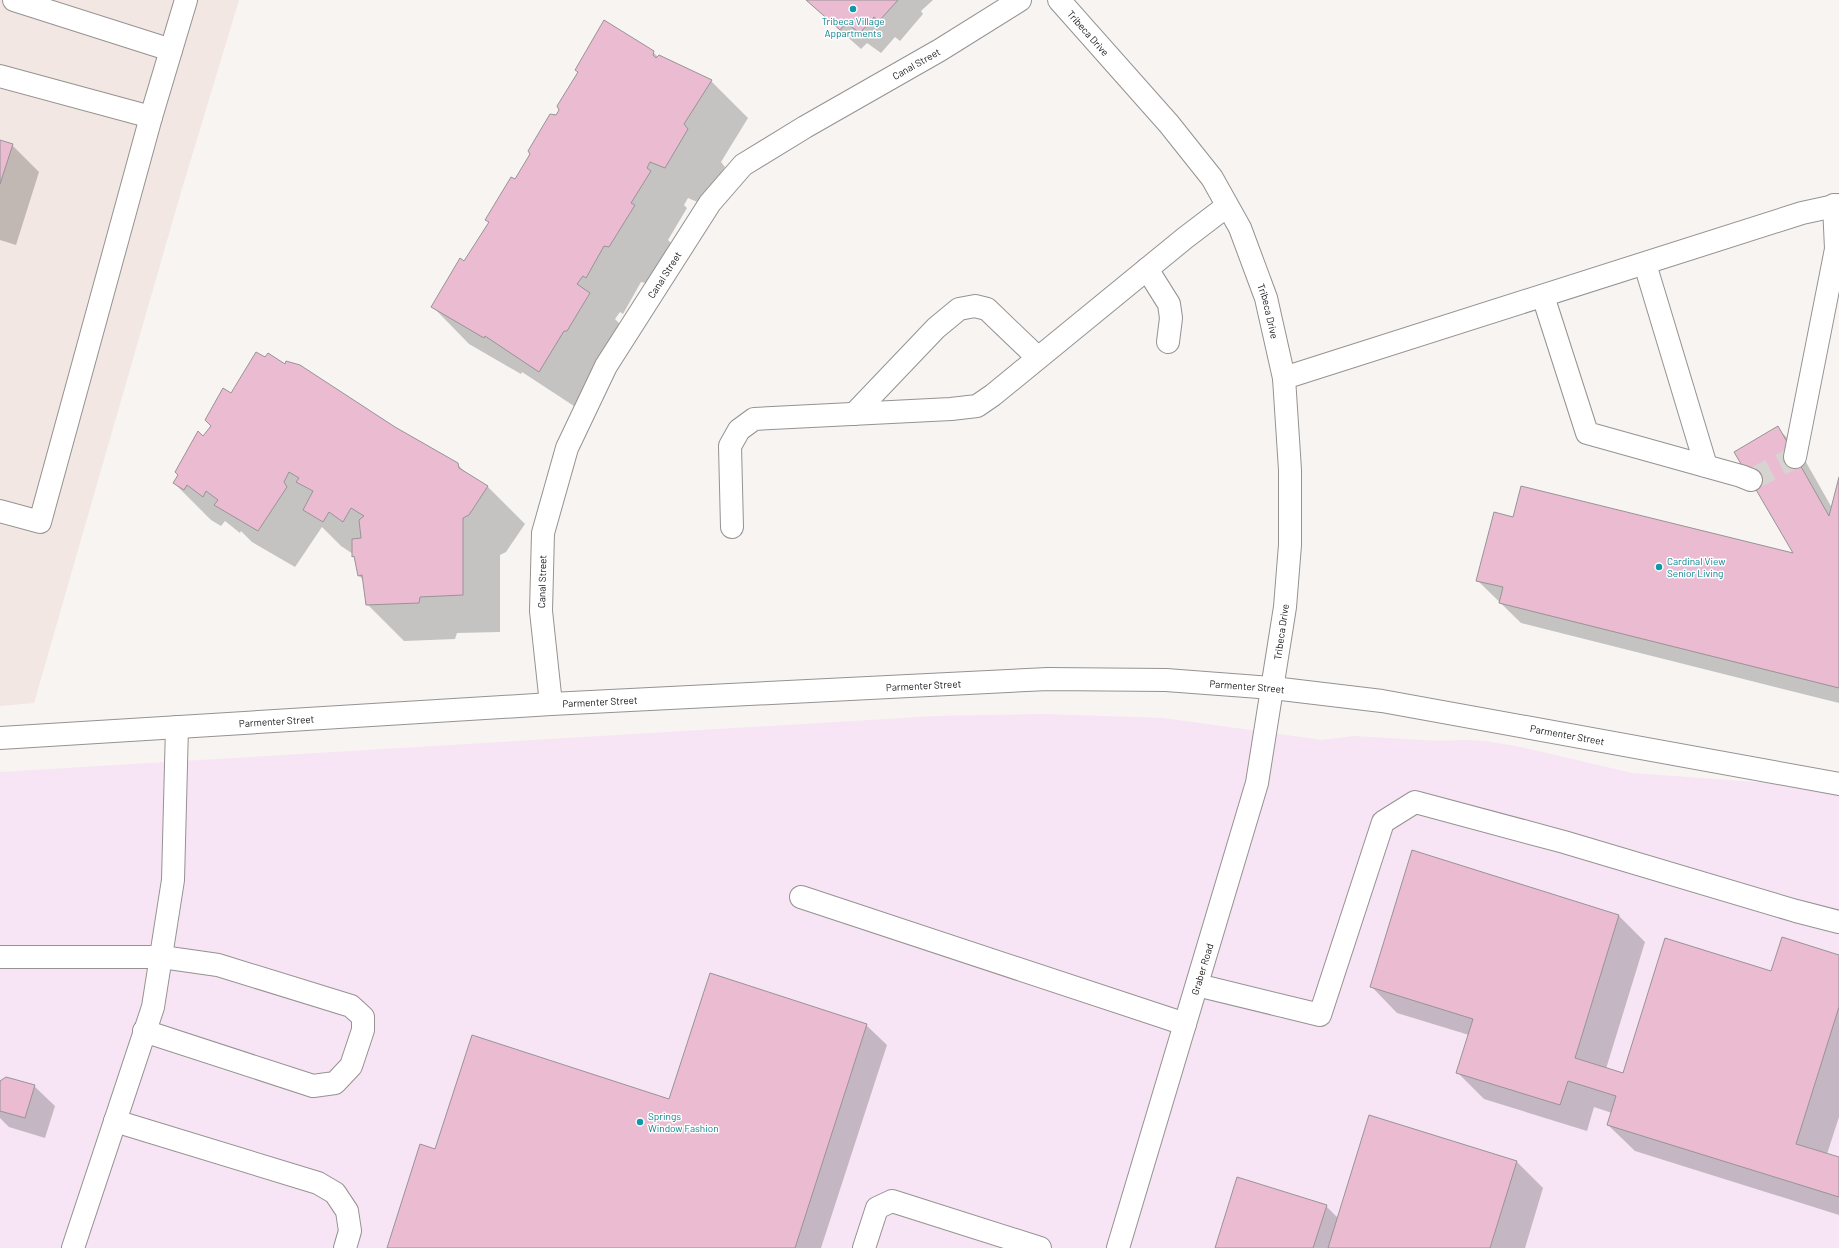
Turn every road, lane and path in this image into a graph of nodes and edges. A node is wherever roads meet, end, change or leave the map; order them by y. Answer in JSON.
{"nodes":[{"id":1,"x":14,"y":0,"type":"edge"},
{"id":2,"x":186,"y":0,"type":"edge"},
{"id":3,"x":1020,"y":0,"type":"edge"},
{"id":4,"x":1059,"y":0,"type":"edge"},
{"id":5,"x":171,"y":50,"type":"junction"},
{"id":6,"x":0,"y":76,"type":"edge"},
{"id":7,"x":151,"y":117,"type":"junction"},
{"id":8,"x":1836,"y":205,"type":"edge"},
{"id":9,"x":1227,"y":206,"type":"junction"},
{"id":10,"x":1645,"y":264,"type":"junction"},
{"id":11,"x":1147,"y":269,"type":"junction"},
{"id":12,"x":1543,"y":296,"type":"junction"},
{"id":13,"x":1168,"y":342,"type":"dead end"},
{"id":14,"x":1037,"y":357,"type":"junction"},
{"id":15,"x":1284,"y":378,"type":"junction"},
{"id":16,"x":854,"y":414,"type":"junction"},
{"id":17,"x":1795,"y":457,"type":"dead end"},
{"id":18,"x":1706,"y":466,"type":"junction"},
{"id":19,"x":1751,"y":480,"type":"dead end"},
{"id":20,"x":0,"y":511,"type":"edge"},
{"id":21,"x":732,"y":527,"type":"dead end"},
{"id":22,"x":1274,"y":688,"type":"junction"},
{"id":23,"x":551,"y":704,"type":"junction"},
{"id":24,"x":177,"y":727,"type":"junction"},
{"id":25,"x":0,"y":738,"type":"edge"},
{"id":26,"x":1839,"y":784,"type":"edge"},
{"id":27,"x":801,"y":897,"type":"dead end"},
{"id":28,"x":1839,"y":922,"type":"edge"},
{"id":29,"x":0,"y":957,"type":"edge"},
{"id":30,"x":162,"y":957,"type":"junction"},
{"id":31,"x":1197,"y":985,"type":"junction"},
{"id":32,"x":1185,"y":1024,"type":"junction"},
{"id":33,"x":144,"y":1031,"type":"junction"},
{"id":34,"x":115,"y":1121,"type":"junction"},
{"id":35,"x":73,"y":1248,"type":"edge"},
{"id":36,"x":345,"y":1248,"type":"edge"},
{"id":37,"x":864,"y":1248,"type":"edge"},
{"id":38,"x":1040,"y":1248,"type":"edge"},
{"id":39,"x":1118,"y":1248,"type":"edge"}],
"edges":[{"from":1,"to":5,"type":"street"},
{"from":2,"to":5,"type":"street"},
{"from":3,"to":23,"type":"street","name":"Canal Street"},
{"from":4,"to":9,"type":"street","name":"Tribeca Drive"},
{"from":5,"to":7,"type":"street"},
{"from":6,"to":7,"type":"street"},
{"from":7,"to":20,"type":"street"},
{"from":8,"to":10,"type":"street"},
{"from":8,"to":17,"type":"street"},
{"from":9,"to":11,"type":"street"},
{"from":9,"to":15,"type":"street","name":"Tribeca Drive"},
{"from":10,"to":12,"type":"street"},
{"from":10,"to":18,"type":"street"},
{"from":11,"to":13,"type":"street"},
{"from":11,"to":14,"type":"street"},
{"from":12,"to":15,"type":"street"},
{"from":12,"to":18,"type":"street"},
{"from":14,"to":16,"type":"street"},
{"from":14,"to":16,"type":"street"},
{"from":15,"to":22,"type":"street","name":"Tribeca Drive"},
{"from":16,"to":21,"type":"street"},
{"from":18,"to":19,"type":"street"},
{"from":22,"to":23,"type":"street","name":"Parmenter Street"},
{"from":22,"to":26,"type":"street","name":"Parmenter Street"},
{"from":22,"to":31,"type":"street","name":"Graber Road"},
{"from":23,"to":24,"type":"street","name":"Parmenter Street"},
{"from":24,"to":25,"type":"street","name":"Parmenter Street"},
{"from":24,"to":30,"type":"street"},
{"from":27,"to":32,"type":"street"},
{"from":28,"to":31,"type":"street"},
{"from":29,"to":30,"type":"street"},
{"from":30,"to":33,"type":"street"},
{"from":30,"to":33,"type":"street"},
{"from":31,"to":32,"type":"street","name":"Graber Road"},
{"from":32,"to":39,"type":"street","name":"Graber Road"},
{"from":33,"to":34,"type":"street"},
{"from":34,"to":35,"type":"street"},
{"from":34,"to":36,"type":"street"},
{"from":37,"to":38,"type":"street"}]}
